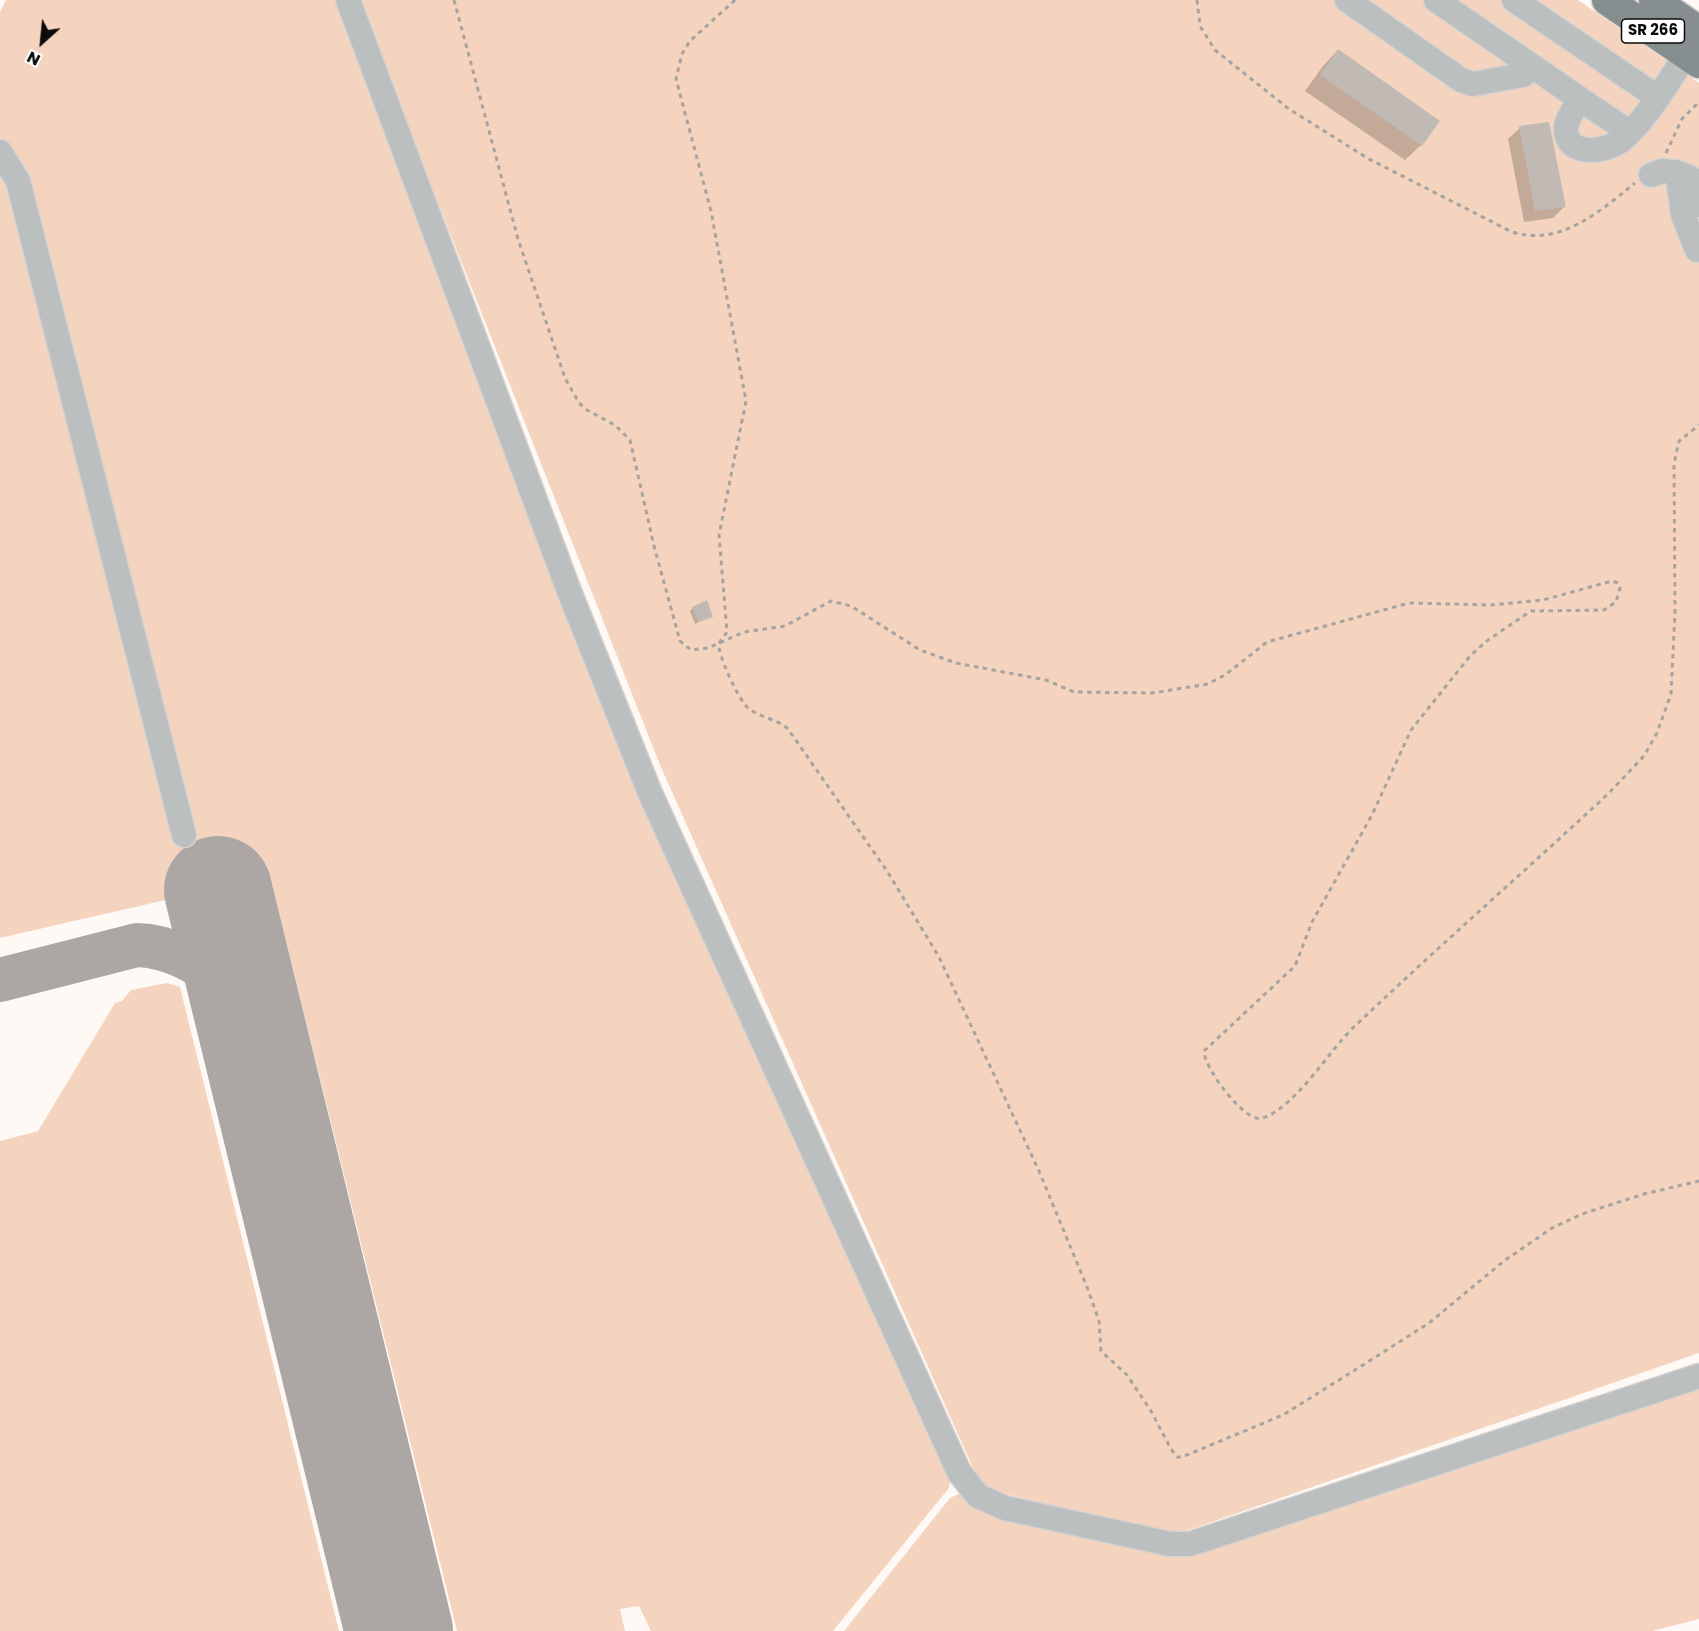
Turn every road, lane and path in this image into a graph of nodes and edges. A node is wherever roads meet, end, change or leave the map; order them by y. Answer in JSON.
{"nodes":[{"id":1,"x":348,"y":0,"type":"edge"},
{"id":2,"x":454,"y":0,"type":"edge"},
{"id":3,"x":735,"y":0,"type":"edge"},
{"id":4,"x":1197,"y":0,"type":"edge"},
{"id":5,"x":1347,"y":0,"type":"edge"},
{"id":6,"x":1436,"y":0,"type":"edge"},
{"id":7,"x":1514,"y":0,"type":"edge"},
{"id":8,"x":1608,"y":0,"type":"edge"},
{"id":9,"x":1654,"y":0,"type":"edge"},
{"id":10,"x":1695,"y":49,"type":"edge"},
{"id":11,"x":1530,"y":65,"type":"junction"},
{"id":12,"x":1657,"y":97,"type":"junction"},
{"id":13,"x":1580,"y":99,"type":"junction"},
{"id":14,"x":1699,"y":102,"type":"edge"},
{"id":15,"x":1629,"y":132,"type":"junction"},
{"id":16,"x":0,"y":152,"type":"edge"},
{"id":17,"x":1675,"y":172,"type":"junction"},
{"id":18,"x":1651,"y":175,"type":"junction"},
{"id":19,"x":1699,"y":205,"type":"edge"},
{"id":20,"x":1697,"y":250,"type":"dead end"},
{"id":21,"x":1699,"y":425,"type":"edge"},
{"id":22,"x":719,"y":643,"type":"junction"},
{"id":23,"x":184,"y":835,"type":"dead end"},
{"id":24,"x":1699,"y":1181,"type":"edge"},
{"id":25,"x":1699,"y":1376,"type":"edge"}],
"edges":[{"from":1,"to":25,"type":"lane"},
{"from":2,"to":22,"type":"path"},
{"from":3,"to":22,"type":"path"},
{"from":4,"to":18,"type":"path"},
{"from":5,"to":11,"type":"lane"},
{"from":6,"to":11,"type":"lane"},
{"from":7,"to":12,"type":"lane"},
{"from":8,"to":10,"type":"main road","number":"SR 266"},
{"from":9,"to":10,"type":"main road","number":"SR 266"},
{"from":10,"to":12,"type":"lane"},
{"from":11,"to":13,"type":"lane"},
{"from":12,"to":15,"type":"lane"},
{"from":13,"to":15,"type":"lane"},
{"from":13,"to":15,"type":"lane"},
{"from":14,"to":18,"type":"path"},
{"from":16,"to":23,"type":"lane"},
{"from":17,"to":18,"type":"lane"},
{"from":17,"to":19,"type":"lane"},
{"from":17,"to":20,"type":"lane"},
{"from":21,"to":22,"type":"path"},
{"from":22,"to":24,"type":"path"}]}
